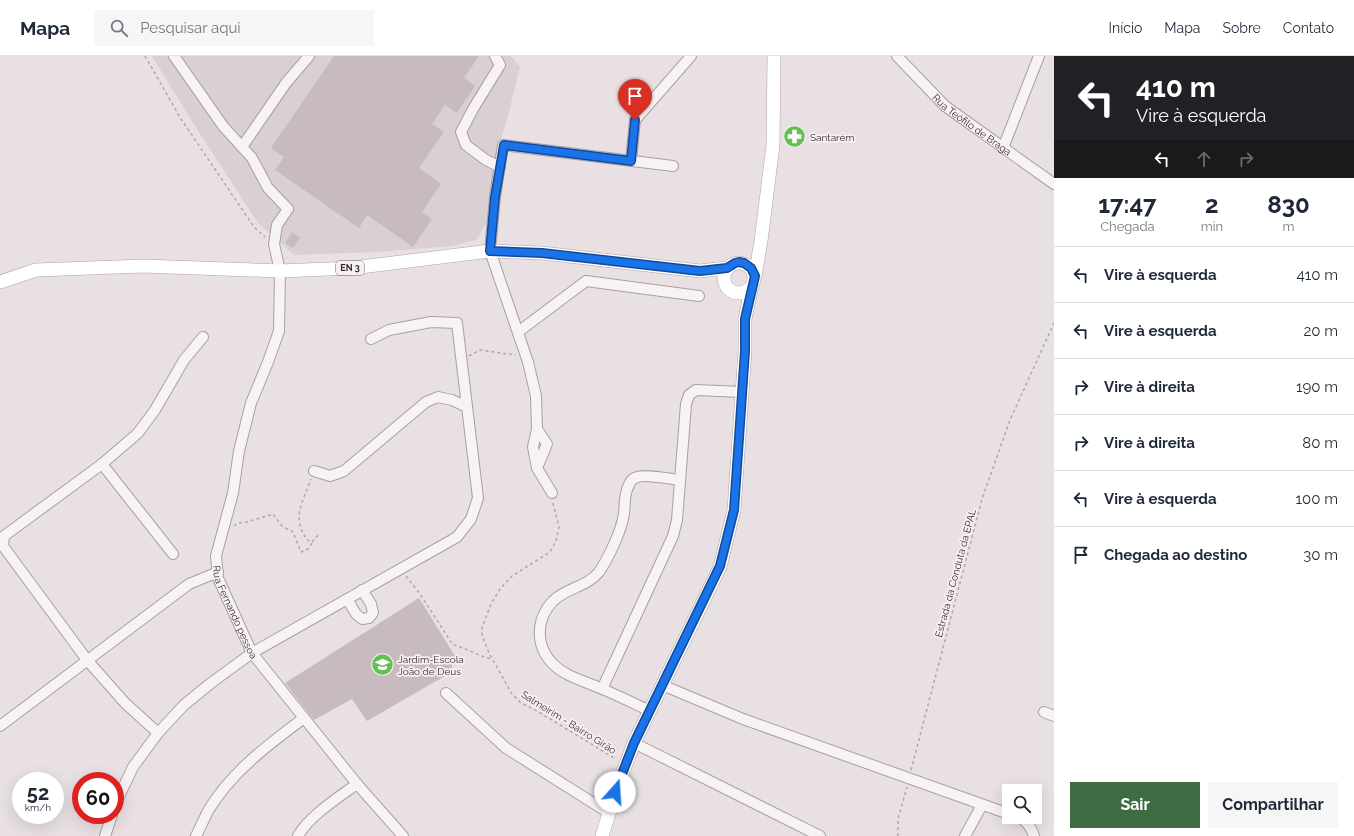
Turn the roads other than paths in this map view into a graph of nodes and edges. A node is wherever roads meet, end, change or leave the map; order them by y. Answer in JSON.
{"nodes":[{"id":1,"x":174,"y":56,"type":"edge"},
{"id":2,"x":309,"y":56,"type":"edge"},
{"id":3,"x":495,"y":56,"type":"edge"},
{"id":4,"x":691,"y":56,"type":"edge"},
{"id":5,"x":774,"y":56,"type":"edge"},
{"id":6,"x":897,"y":56,"type":"edge"},
{"id":7,"x":1039,"y":56,"type":"edge"},
{"id":8,"x":242,"y":147,"type":"junction"},
{"id":9,"x":1003,"y":148,"type":"junction"},
{"id":10,"x":631,"y":161,"type":"junction"},
{"id":11,"x":673,"y":166,"type":"dead end"},
{"id":12,"x":500,"y":167,"type":"junction"},
{"id":13,"x":1054,"y":184,"type":"edge"},
{"id":14,"x":761,"y":241,"type":"junction"},
{"id":15,"x":490,"y":251,"type":"junction"},
{"id":16,"x":739,"y":262,"type":"junction"},
{"id":17,"x":727,"y":268,"type":"junction"},
{"id":18,"x":280,"y":271,"type":"junction"},
{"id":19,"x":700,"y":271,"type":"junction"},
{"id":20,"x":753,"y":281,"type":"junction"},
{"id":21,"x":0,"y":282,"type":"edge"},
{"id":22,"x":730,"y":289,"type":"junction"},
{"id":23,"x":699,"y":296,"type":"dead end"},
{"id":24,"x":745,"y":319,"type":"junction"},
{"id":25,"x":518,"y":332,"type":"junction"},
{"id":26,"x":203,"y":336,"type":"dead end"},
{"id":27,"x":371,"y":339,"type":"dead end"},
{"id":28,"x":742,"y":392,"type":"junction"},
{"id":29,"x":468,"y":407,"type":"junction"},
{"id":30,"x":102,"y":464,"type":"junction"},
{"id":31,"x":314,"y":471,"type":"road end"},
{"id":32,"x":680,"y":480,"type":"junction"},
{"id":33,"x":552,"y":493,"type":"road end"},
{"id":34,"x":173,"y":554,"type":"dead end"},
{"id":35,"x":218,"y":572,"type":"junction"},
{"id":36,"x":362,"y":590,"type":"junction"},
{"id":37,"x":347,"y":599,"type":"junction"},
{"id":38,"x":252,"y":653,"type":"junction"},
{"id":39,"x":87,"y":660,"type":"junction"},
{"id":40,"x":662,"y":685,"type":"junction"},
{"id":41,"x":602,"y":689,"type":"junction"},
{"id":42,"x":446,"y":693,"type":"dead end"},
{"id":43,"x":650,"y":710,"type":"junction"},
{"id":44,"x":1044,"y":712,"type":"dead end"},
{"id":45,"x":1054,"y":716,"type":"edge"},
{"id":46,"x":304,"y":718,"type":"junction"},
{"id":47,"x":0,"y":726,"type":"edge"},
{"id":48,"x":158,"y":732,"type":"junction"},
{"id":49,"x":634,"y":743,"type":"junction"},
{"id":50,"x":357,"y":784,"type":"junction"},
{"id":51,"x":124,"y":786,"type":"edge"},
{"id":52,"x":982,"y":805,"type":"junction"},
{"id":53,"x":1002,"y":812,"type":"edge"},
{"id":54,"x":609,"y":813,"type":"junction"},
{"id":55,"x":109,"y":824,"type":"edge"},
{"id":56,"x":1028,"y":824,"type":"edge"},
{"id":57,"x":105,"y":836,"type":"edge"},
{"id":58,"x":196,"y":836,"type":"edge"},
{"id":59,"x":298,"y":836,"type":"edge"},
{"id":60,"x":403,"y":836,"type":"edge"},
{"id":61,"x":602,"y":836,"type":"edge"},
{"id":62,"x":820,"y":836,"type":"edge"},
{"id":63,"x":965,"y":836,"type":"edge"},
{"id":64,"x":1034,"y":836,"type":"edge"}],
"edges":[{"from":1,"to":8,"type":"street"},
{"from":2,"to":8,"type":"street"},
{"from":3,"to":12,"type":"street"},
{"from":4,"to":10,"type":"street"},
{"from":5,"to":14,"type":"main road"},
{"from":6,"to":9,"type":"street","name":"Rua Teófilo de Braga"},
{"from":7,"to":9,"type":"street"},
{"from":8,"to":18,"type":"street","name":"Rua Fernando pessoa"},
{"from":9,"to":13,"type":"street","name":"Rua Teófilo de Braga"},
{"from":10,"to":11,"type":"street"},
{"from":10,"to":12,"type":"street"},
{"from":12,"to":15,"type":"street"},
{"from":14,"to":16,"type":"main road","number":"EN 3"},
{"from":14,"to":20,"type":"main road"},
{"from":15,"to":18,"type":"main road","number":"EN 3"},
{"from":15,"to":19,"type":"main road","number":"EN 3"},
{"from":15,"to":25,"type":"street"},
{"from":16,"to":17,"type":"main road","number":"EN 3"},
{"from":16,"to":20,"type":"main road"},
{"from":17,"to":19,"type":"main road","number":"EN 3"},
{"from":17,"to":22,"type":"main road"},
{"from":18,"to":21,"type":"main road","number":"EN 3"},
{"from":18,"to":35,"type":"street","name":"Rua Fernando pessoa"},
{"from":19,"to":22,"type":"main road","number":"EN 3"},
{"from":20,"to":22,"type":"main road"},
{"from":20,"to":24,"type":"main road"},
{"from":22,"to":24,"type":"main road"},
{"from":23,"to":25,"type":"street"},
{"from":24,"to":28,"type":"main road"},
{"from":25,"to":33,"type":"street"},
{"from":26,"to":30,"type":"street"},
{"from":27,"to":29,"type":"street"},
{"from":28,"to":32,"type":"street"},
{"from":28,"to":40,"type":"main road"},
{"from":29,"to":31,"type":"street"},
{"from":29,"to":36,"type":"street"},
{"from":30,"to":34,"type":"street"},
{"from":30,"to":39,"type":"street"},
{"from":32,"to":41,"type":"street"},
{"from":32,"to":41,"type":"street"},
{"from":35,"to":38,"type":"street","name":"Rua Fernando pessoa"},
{"from":35,"to":39,"type":"street"},
{"from":36,"to":37,"type":"street"},
{"from":36,"to":37,"type":"street"},
{"from":37,"to":38,"type":"street"},
{"from":38,"to":46,"type":"street","name":"Rua Fernando pessoa"},
{"from":38,"to":48,"type":"street"},
{"from":39,"to":47,"type":"street"},
{"from":39,"to":48,"type":"street"},
{"from":40,"to":43,"type":"main road"},
{"from":40,"to":52,"type":"street"},
{"from":41,"to":43,"type":"street"},
{"from":42,"to":54,"type":"street"},
{"from":43,"to":49,"type":"main road"},
{"from":44,"to":45,"type":"street"},
{"from":46,"to":50,"type":"street","name":"Rua Fernando pessoa"},
{"from":46,"to":58,"type":"street"},
{"from":48,"to":51,"type":"street"},
{"from":49,"to":54,"type":"main road"},
{"from":49,"to":62,"type":"street"},
{"from":50,"to":59,"type":"street"},
{"from":50,"to":60,"type":"street","name":"Rua Fernando pessoa"},
{"from":52,"to":53,"type":"street"},
{"from":52,"to":63,"type":"street"},
{"from":54,"to":61,"type":"main road"},
{"from":55,"to":57,"type":"street"},
{"from":56,"to":64,"type":"street"}]}
